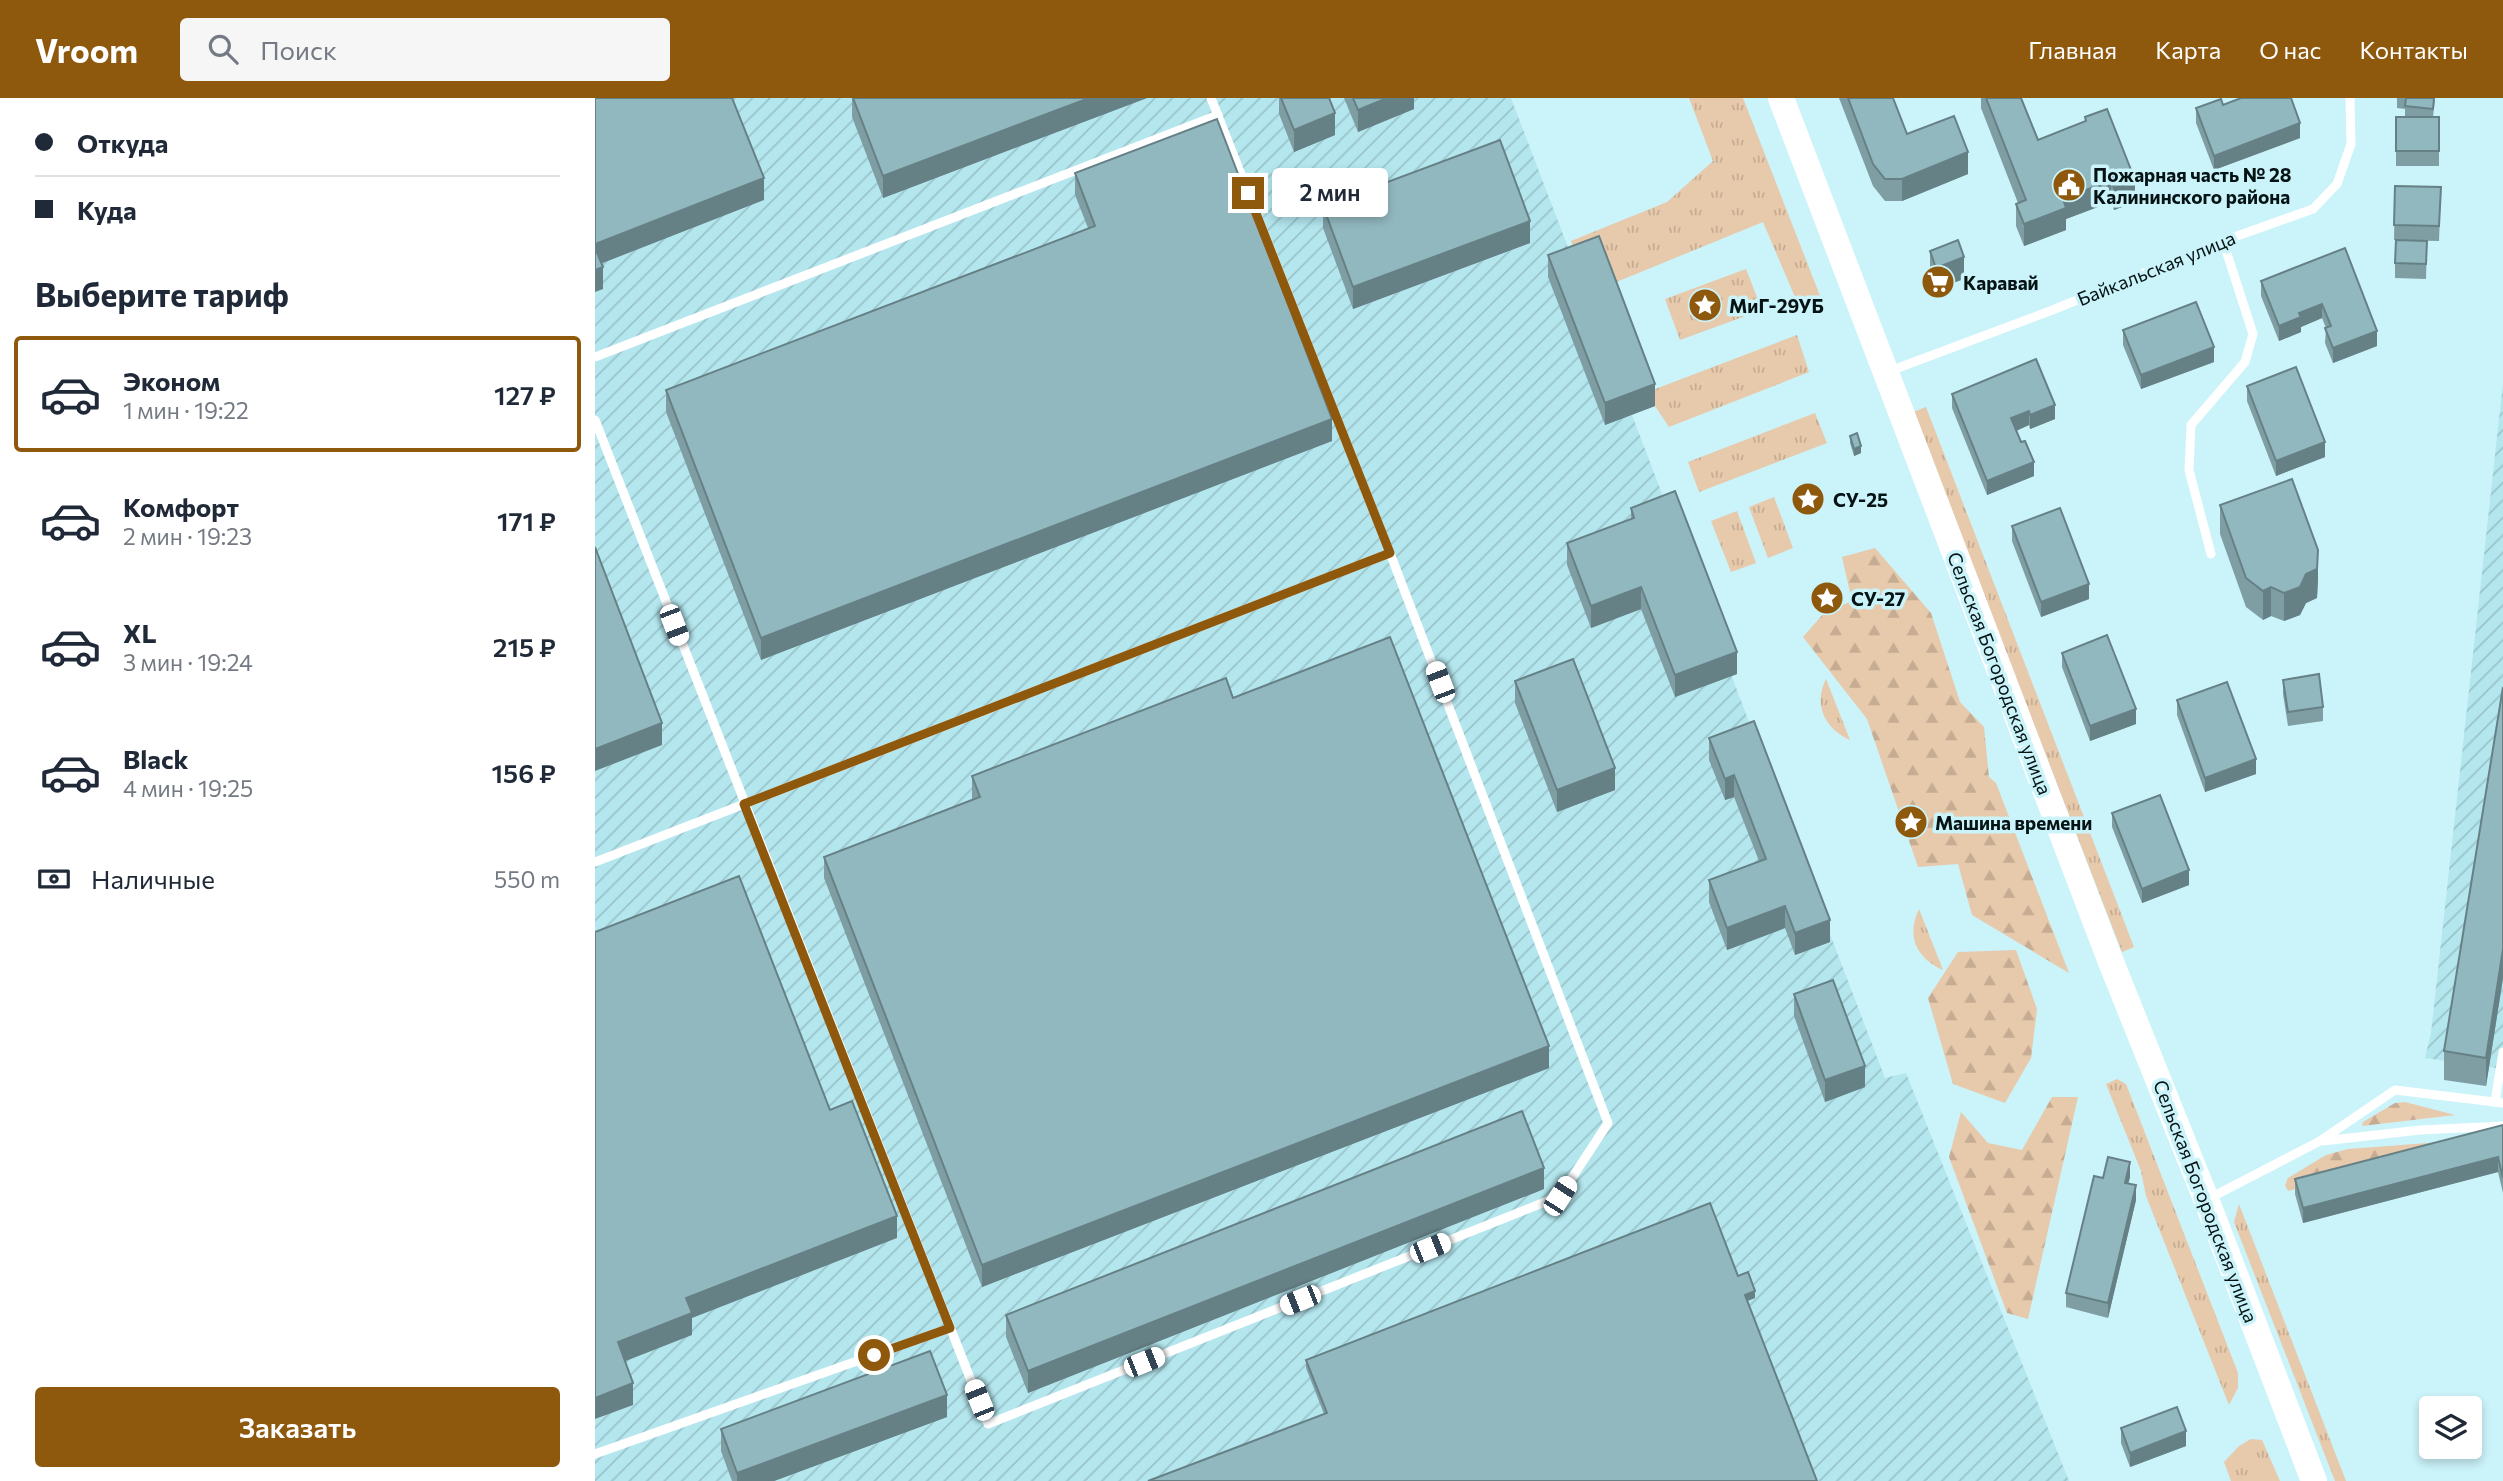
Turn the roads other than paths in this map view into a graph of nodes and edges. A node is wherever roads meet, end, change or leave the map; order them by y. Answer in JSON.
{"nodes":[{"id":1,"x":1211,"y":98,"type":"edge"},
{"id":2,"x":1781,"y":98,"type":"edge"},
{"id":3,"x":2350,"y":98,"type":"edge"},
{"id":4,"x":1218,"y":115,"type":"junction"},
{"id":5,"x":2223,"y":241,"type":"junction"},
{"id":6,"x":595,"y":358,"type":"edge"},
{"id":7,"x":1885,"y":373,"type":"junction"},
{"id":8,"x":595,"y":420,"type":"edge"},
{"id":9,"x":1390,"y":553,"type":"junction"},
{"id":10,"x":2211,"y":554,"type":"dead end"},
{"id":11,"x":744,"y":804,"type":"junction"},
{"id":12,"x":595,"y":862,"type":"edge"},
{"id":13,"x":2503,"y":1052,"type":"edge"},
{"id":14,"x":2499,"y":1102,"type":"edge"},
{"id":15,"x":2503,"y":1126,"type":"edge"},
{"id":16,"x":2320,"y":1141,"type":"junction"},
{"id":17,"x":2206,"y":1199,"type":"junction"},
{"id":18,"x":950,"y":1328,"type":"junction"},
{"id":19,"x":595,"y":1454,"type":"edge"},
{"id":20,"x":2314,"y":1481,"type":"edge"}],
"edges":[{"from":1,"to":4,"type":"lane"},
{"from":2,"to":7,"type":"main road","name":"Сельская Богородская улица"},
{"from":3,"to":5,"type":"lane","name":"Байкальская улица"},
{"from":4,"to":6,"type":"lane"},
{"from":4,"to":9,"type":"lane"},
{"from":5,"to":7,"type":"lane","name":"Байкальская улица"},
{"from":5,"to":10,"type":"lane"},
{"from":7,"to":17,"type":"main road","name":"Сельская Богородская улица"},
{"from":8,"to":11,"type":"lane"},
{"from":9,"to":11,"type":"lane"},
{"from":9,"to":18,"type":"lane"},
{"from":11,"to":12,"type":"lane"},
{"from":11,"to":18,"type":"lane"},
{"from":13,"to":14,"type":"lane"},
{"from":14,"to":16,"type":"lane"},
{"from":15,"to":16,"type":"lane"},
{"from":16,"to":17,"type":"lane"},
{"from":17,"to":20,"type":"main road","name":"Сельская Богородская улица"},
{"from":18,"to":19,"type":"lane"}]}
